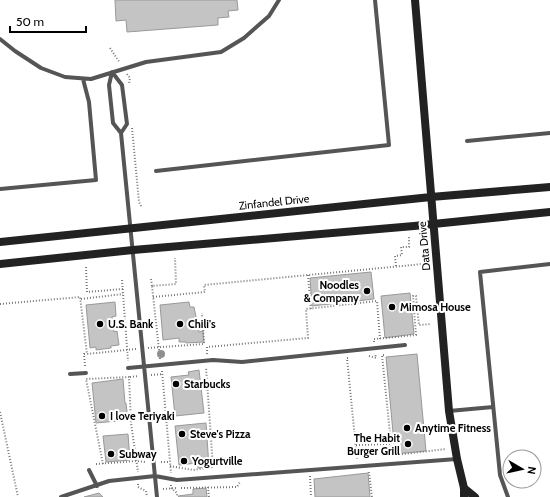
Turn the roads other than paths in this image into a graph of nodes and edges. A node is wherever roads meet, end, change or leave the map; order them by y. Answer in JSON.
{"nodes":[{"id":1,"x":279,"y":0,"type":"edge"},
{"id":2,"x":375,"y":0,"type":"edge"},
{"id":3,"x":415,"y":0,"type":"edge"},
{"id":4,"x":0,"y":39,"type":"edge"},
{"id":5,"x":112,"y":72,"type":"junction"},
{"id":6,"x":83,"y":79,"type":"junction"},
{"id":7,"x":122,"y":133,"type":"junction"},
{"id":8,"x":550,"y":133,"type":"edge"},
{"id":9,"x":467,"y":141,"type":"dead end"},
{"id":10,"x":156,"y":171,"type":"dead end"},
{"id":11,"x":550,"y":187,"type":"edge"},
{"id":12,"x":0,"y":189,"type":"edge"},
{"id":13,"x":431,"y":197,"type":"junction"},
{"id":14,"x":549,"y":211,"type":"edge"},
{"id":15,"x":433,"y":224,"type":"junction"},
{"id":16,"x":131,"y":227,"type":"junction"},
{"id":17,"x":0,"y":242,"type":"edge"},
{"id":18,"x":133,"y":250,"type":"junction"},
{"id":19,"x":0,"y":264,"type":"edge"},
{"id":20,"x":550,"y":264,"type":"edge"},
{"id":21,"x":405,"y":345,"type":"dead end"},
{"id":22,"x":145,"y":366,"type":"junction"},
{"id":23,"x":128,"y":368,"type":"road end"},
{"id":24,"x":86,"y":373,"type":"road end"},
{"id":25,"x":70,"y":374,"type":"dead end"},
{"id":26,"x":493,"y":407,"type":"junction"},
{"id":27,"x":449,"y":411,"type":"junction"},
{"id":28,"x":457,"y":459,"type":"junction"},
{"id":29,"x":89,"y":470,"type":"dead end"},
{"id":30,"x":155,"y":476,"type":"junction"},
{"id":31,"x":97,"y":486,"type":"junction"},
{"id":32,"x":464,"y":493,"type":"edge"},
{"id":33,"x":61,"y":497,"type":"edge"},
{"id":34,"x":157,"y":497,"type":"edge"},
{"id":35,"x":474,"y":497,"type":"edge"},
{"id":36,"x":508,"y":497,"type":"edge"}],
"edges":[{"from":1,"to":5,"type":"lane"},
{"from":2,"to":10,"type":"lane"},
{"from":3,"to":13,"type":"main road","name":"Data Drive"},
{"from":4,"to":6,"type":"lane"},
{"from":5,"to":6,"type":"lane"},
{"from":5,"to":7,"type":"lane"},
{"from":5,"to":7,"type":"lane"},
{"from":6,"to":12,"type":"lane"},
{"from":7,"to":16,"type":"lane"},
{"from":8,"to":9,"type":"lane"},
{"from":11,"to":13,"type":"main road","name":"Zinfandel Drive"},
{"from":13,"to":15,"type":"main road","name":"Data Drive"},
{"from":13,"to":16,"type":"main road","name":"Zinfandel Drive"},
{"from":14,"to":15,"type":"main road"},
{"from":15,"to":18,"type":"main road"},
{"from":15,"to":27,"type":"main road","name":"Data Drive"},
{"from":16,"to":17,"type":"main road","name":"Zinfandel Drive"},
{"from":16,"to":18,"type":"lane"},
{"from":18,"to":19,"type":"main road"},
{"from":18,"to":22,"type":"lane"},
{"from":20,"to":26,"type":"lane"},
{"from":21,"to":22,"type":"lane"},
{"from":22,"to":23,"type":"lane"},
{"from":22,"to":30,"type":"lane"},
{"from":24,"to":25,"type":"lane"},
{"from":26,"to":27,"type":"lane"},
{"from":26,"to":36,"type":"lane"},
{"from":27,"to":28,"type":"main road","name":"Data Drive"},
{"from":28,"to":30,"type":"lane"},
{"from":28,"to":32,"type":"main road","name":"Data Drive"},
{"from":29,"to":31,"type":"lane"},
{"from":30,"to":31,"type":"lane"},
{"from":30,"to":34,"type":"lane"},
{"from":31,"to":33,"type":"lane"},
{"from":32,"to":35,"type":"main road","name":"Data Drive"}]}
